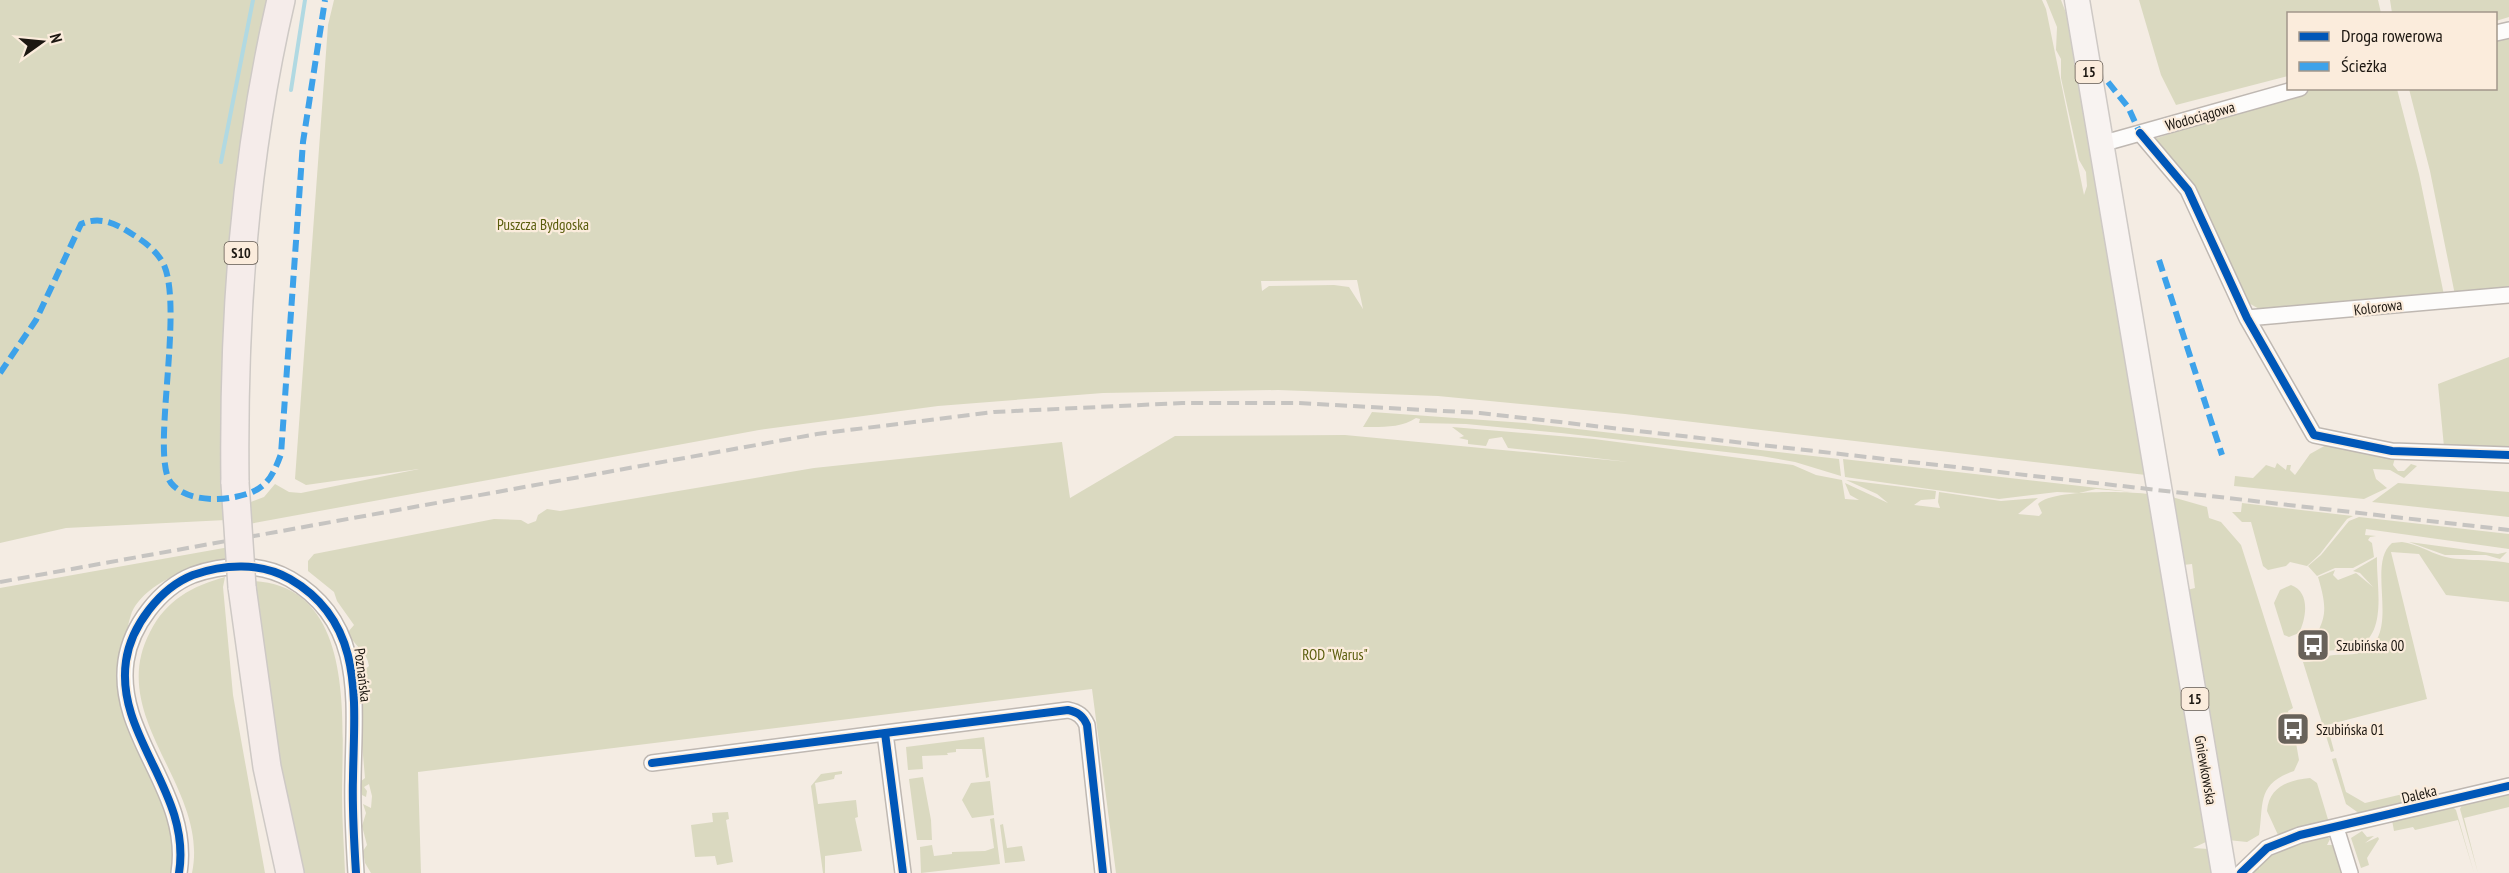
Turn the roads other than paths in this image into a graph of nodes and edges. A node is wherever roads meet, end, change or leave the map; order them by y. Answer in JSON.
{"nodes":[{"id":1,"x":281,"y":0,"type":"edge"},
{"id":2,"x":2077,"y":0,"type":"edge"},
{"id":3,"x":2293,"y":90,"type":"edge"},
{"id":4,"x":2140,"y":133,"type":"junction"},
{"id":5,"x":2101,"y":144,"type":"junction"},
{"id":6,"x":2509,"y":295,"type":"edge"},
{"id":7,"x":2247,"y":318,"type":"junction"},
{"id":8,"x":2509,"y":455,"type":"edge"},
{"id":9,"x":885,"y":733,"type":"junction"},
{"id":10,"x":652,"y":763,"type":"dead end"},
{"id":11,"x":2509,"y":786,"type":"edge"},
{"id":12,"x":2336,"y":828,"type":"junction"},
{"id":13,"x":179,"y":873,"type":"edge"},
{"id":14,"x":290,"y":873,"type":"edge"},
{"id":15,"x":356,"y":873,"type":"edge"},
{"id":16,"x":903,"y":873,"type":"edge"},
{"id":17,"x":1103,"y":873,"type":"edge"},
{"id":18,"x":2224,"y":873,"type":"edge"},
{"id":19,"x":2241,"y":873,"type":"edge"},
{"id":20,"x":2350,"y":873,"type":"edge"}],
"edges":[{"from":1,"to":14,"type":"highway","number":"S10","bridge":true},
{"from":2,"to":5,"type":"main road","number":"15"},
{"from":3,"to":4,"type":"street","name":"Wodociągowa"},
{"from":4,"to":5,"type":"street","name":"Wodociągowa"},
{"from":4,"to":7,"type":"street"},
{"from":5,"to":18,"type":"main road","name":"Gniewkowska","number":"15"},
{"from":6,"to":7,"type":"street","name":"Kolorowa"},
{"from":7,"to":8,"type":"street"},
{"from":9,"to":10,"type":"street"},
{"from":9,"to":16,"type":"street"},
{"from":9,"to":17,"type":"street"},
{"from":11,"to":12,"type":"street","name":"Daleka"},
{"from":12,"to":19,"type":"street","name":"Daleka"},
{"from":12,"to":20,"type":"street"},
{"from":13,"to":15,"type":"street","name":"Poznańska"}]}
